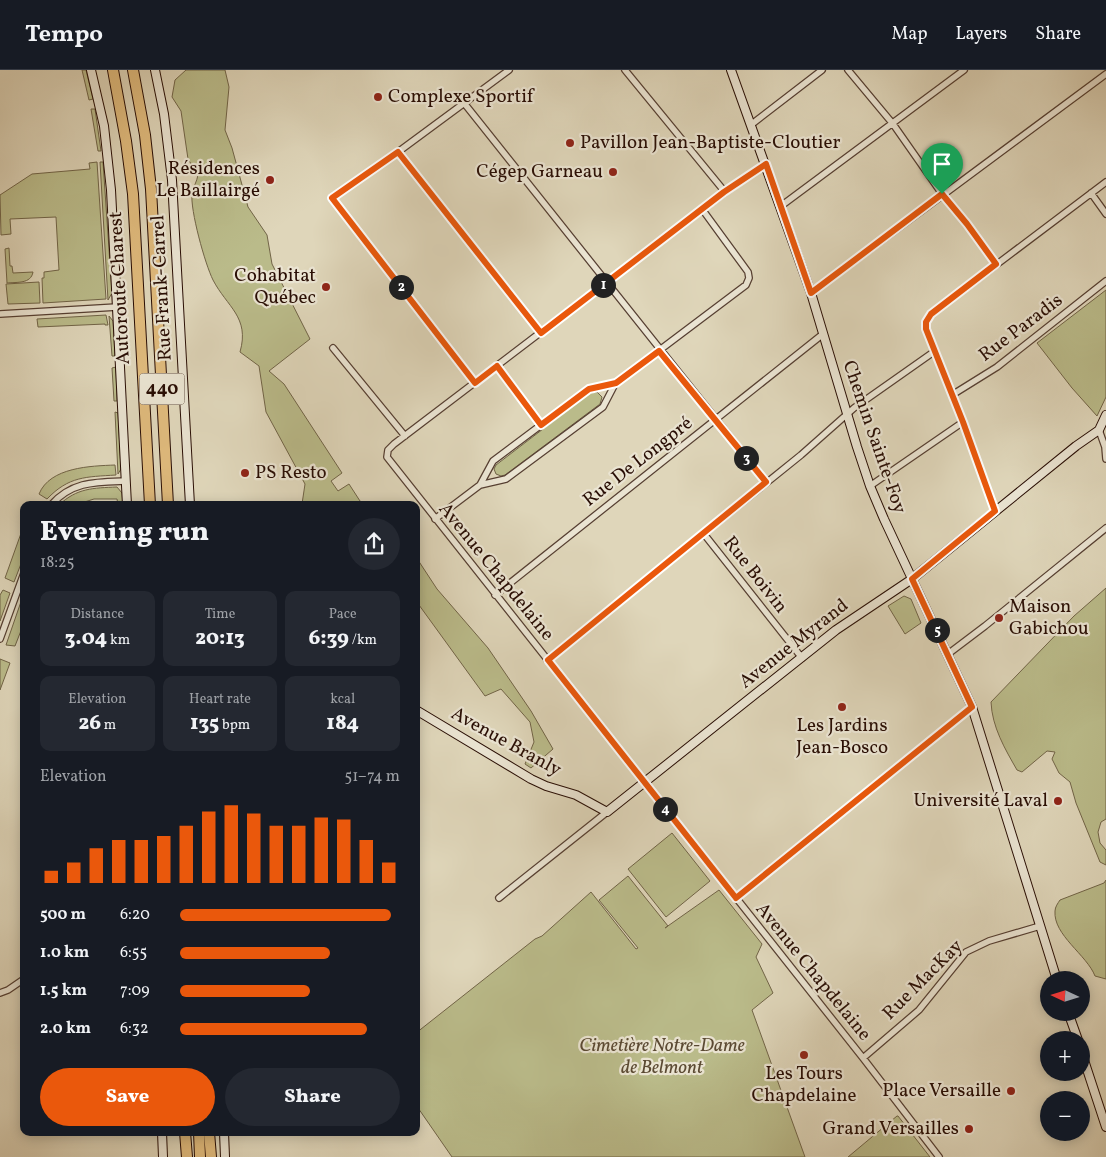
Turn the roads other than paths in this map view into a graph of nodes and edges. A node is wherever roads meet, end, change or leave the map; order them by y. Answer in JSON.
{"nodes":[{"id":1,"x":92,"y":70,"type":"edge"},
{"id":2,"x":113,"y":70,"type":"edge"},
{"id":3,"x":132,"y":70,"type":"edge"},
{"id":4,"x":155,"y":70,"type":"edge"},
{"id":5,"x":509,"y":70,"type":"edge"},
{"id":6,"x":625,"y":70,"type":"edge"},
{"id":7,"x":731,"y":70,"type":"edge"},
{"id":8,"x":822,"y":70,"type":"edge"},
{"id":9,"x":848,"y":70,"type":"edge"},
{"id":10,"x":964,"y":70,"type":"edge"},
{"id":11,"x":1106,"y":74,"type":"edge"},
{"id":12,"x":464,"y":103,"type":"junction"},
{"id":13,"x":752,"y":124,"type":"junction"},
{"id":14,"x":893,"y":124,"type":"junction"},
{"id":15,"x":398,"y":152,"type":"junction"},
{"id":16,"x":766,"y":164,"type":"junction"},
{"id":17,"x":1106,"y":182,"type":"edge"},
{"id":18,"x":724,"y":192,"type":"junction"},
{"id":19,"x":1091,"y":193,"type":"junction"},
{"id":20,"x":942,"y":194,"type":"junction"},
{"id":21,"x":781,"y":206,"type":"junction"},
{"id":22,"x":702,"y":210,"type":"junction"},
{"id":23,"x":1106,"y":214,"type":"edge"},
{"id":24,"x":996,"y":264,"type":"junction"},
{"id":25,"x":1106,"y":281,"type":"edge"},
{"id":26,"x":606,"y":282,"type":"junction"},
{"id":27,"x":811,"y":293,"type":"junction"},
{"id":28,"x":117,"y":307,"type":"junction"},
{"id":29,"x":0,"y":314,"type":"edge"},
{"id":30,"x":541,"y":333,"type":"junction"},
{"id":31,"x":823,"y":334,"type":"junction"},
{"id":32,"x":333,"y":348,"type":"dead end"},
{"id":33,"x":659,"y":351,"type":"junction"},
{"id":34,"x":935,"y":351,"type":"junction"},
{"id":35,"x":497,"y":366,"type":"junction"},
{"id":36,"x":475,"y":383,"type":"junction"},
{"id":37,"x":616,"y":383,"type":"junction"},
{"id":38,"x":952,"y":395,"type":"junction"},
{"id":39,"x":847,"y":415,"type":"junction"},
{"id":40,"x":1106,"y":415,"type":"edge"},
{"id":41,"x":715,"y":420,"type":"junction"},
{"id":42,"x":963,"y":422,"type":"junction"},
{"id":43,"x":541,"y":425,"type":"junction"},
{"id":44,"x":1099,"y":430,"type":"junction"},
{"id":45,"x":405,"y":436,"type":"junction"},
{"id":46,"x":1104,"y":438,"type":"edge"},
{"id":47,"x":1106,"y":459,"type":"edge"},
{"id":48,"x":126,"y":481,"type":"junction"},
{"id":49,"x":766,"y":482,"type":"junction"},
{"id":50,"x":480,"y":485,"type":"junction"},
{"id":51,"x":870,"y":486,"type":"junction"},
{"id":52,"x":55,"y":501,"type":"edge"},
{"id":53,"x":127,"y":501,"type":"edge"},
{"id":54,"x":150,"y":501,"type":"edge"},
{"id":55,"x":168,"y":501,"type":"edge"},
{"id":56,"x":190,"y":501,"type":"edge"},
{"id":57,"x":995,"y":511,"type":"junction"},
{"id":58,"x":435,"y":519,"type":"junction"},
{"id":59,"x":1106,"y":528,"type":"edge"},
{"id":60,"x":704,"y":534,"type":"junction"},
{"id":61,"x":912,"y":579,"type":"junction"},
{"id":62,"x":20,"y":584,"type":"edge"},
{"id":63,"x":495,"y":595,"type":"junction"},
{"id":64,"x":0,"y":639,"type":"edge"},
{"id":65,"x":948,"y":654,"type":"junction"},
{"id":66,"x":802,"y":658,"type":"junction"},
{"id":67,"x":548,"y":660,"type":"junction"},
{"id":68,"x":972,"y":707,"type":"junction"},
{"id":69,"x":420,"y":712,"type":"edge"},
{"id":70,"x":644,"y":784,"type":"junction"},
{"id":71,"x":607,"y":812,"type":"junction"},
{"id":72,"x":499,"y":898,"type":"dead end"},
{"id":73,"x":736,"y":898,"type":"junction"},
{"id":74,"x":1040,"y":926,"type":"junction"},
{"id":75,"x":1054,"y":971,"type":"edge"},
{"id":76,"x":20,"y":982,"type":"edge"},
{"id":77,"x":0,"y":993,"type":"edge"},
{"id":78,"x":863,"y":1058,"type":"junction"},
{"id":79,"x":1090,"y":1076,"type":"edge"},
{"id":80,"x":1104,"y":1114,"type":"edge"},
{"id":81,"x":1106,"y":1127,"type":"edge"},
{"id":82,"x":162,"y":1136,"type":"edge"},
{"id":83,"x":180,"y":1136,"type":"edge"},
{"id":84,"x":186,"y":1136,"type":"edge"},
{"id":85,"x":199,"y":1136,"type":"edge"},
{"id":86,"x":209,"y":1136,"type":"edge"},
{"id":87,"x":224,"y":1136,"type":"edge"},
{"id":88,"x":163,"y":1157,"type":"edge"},
{"id":89,"x":181,"y":1157,"type":"edge"},
{"id":90,"x":187,"y":1157,"type":"edge"},
{"id":91,"x":200,"y":1157,"type":"edge"},
{"id":92,"x":211,"y":1157,"type":"edge"},
{"id":93,"x":225,"y":1157,"type":"edge"},
{"id":94,"x":939,"y":1157,"type":"edge"}],
"edges":[{"from":1,"to":28,"type":"street"},
{"from":2,"to":54,"type":"highway","name":"Autoroute Charest","number":"440"},
{"from":3,"to":55,"type":"highway","name":"Autoroute Charest","number":"440"},
{"from":4,"to":56,"type":"street","name":"Rue Frank-Carrel"},
{"from":5,"to":12,"type":"street"},
{"from":6,"to":18,"type":"street"},
{"from":7,"to":13,"type":"street","name":"Chemin Sainte-Foy"},
{"from":8,"to":13,"type":"street"},
{"from":9,"to":14,"type":"street"},
{"from":10,"to":14,"type":"street"},
{"from":11,"to":20,"type":"street"},
{"from":12,"to":15,"type":"street"},
{"from":12,"to":26,"type":"street"},
{"from":13,"to":16,"type":"street","name":"Chemin Sainte-Foy"},
{"from":14,"to":20,"type":"street"},
{"from":14,"to":21,"type":"street"},
{"from":15,"to":30,"type":"street"},
{"from":15,"to":36,"type":"street"},
{"from":16,"to":18,"type":"street"},
{"from":16,"to":21,"type":"street","name":"Chemin Sainte-Foy"},
{"from":17,"to":19,"type":"street"},
{"from":18,"to":22,"type":"street"},
{"from":19,"to":23,"type":"street"},
{"from":19,"to":24,"type":"street"},
{"from":20,"to":24,"type":"street"},
{"from":20,"to":27,"type":"street"},
{"from":21,"to":27,"type":"street","name":"Chemin Sainte-Foy"},
{"from":22,"to":26,"type":"street"},
{"from":22,"to":33,"type":"street"},
{"from":24,"to":34,"type":"street"},
{"from":25,"to":38,"type":"street","name":"Rue Paradis"},
{"from":26,"to":30,"type":"street"},
{"from":26,"to":33,"type":"street"},
{"from":27,"to":31,"type":"street","name":"Chemin Sainte-Foy"},
{"from":28,"to":29,"type":"street"},
{"from":28,"to":48,"type":"street"},
{"from":30,"to":35,"type":"street"},
{"from":31,"to":39,"type":"street","name":"Chemin Sainte-Foy"},
{"from":31,"to":41,"type":"street","name":"Rue De Longpré"},
{"from":32,"to":45,"type":"street"},
{"from":33,"to":37,"type":"street"},
{"from":33,"to":41,"type":"street"},
{"from":34,"to":38,"type":"street"},
{"from":34,"to":39,"type":"street"},
{"from":35,"to":36,"type":"street"},
{"from":35,"to":43,"type":"street"},
{"from":36,"to":45,"type":"street"},
{"from":37,"to":43,"type":"street"},
{"from":37,"to":50,"type":"street"},
{"from":38,"to":42,"type":"street"},
{"from":39,"to":49,"type":"street"},
{"from":39,"to":51,"type":"street","name":"Chemin Sainte-Foy"},
{"from":40,"to":44,"type":"street"},
{"from":41,"to":49,"type":"street"},
{"from":41,"to":63,"type":"street","name":"Rue De Longpré"},
{"from":42,"to":51,"type":"street"},
{"from":42,"to":57,"type":"street"},
{"from":43,"to":50,"type":"street"},
{"from":44,"to":46,"type":"street"},
{"from":44,"to":57,"type":"street","name":"Avenue Myrand"},
{"from":45,"to":58,"type":"street","name":"Avenue Chapdelaine"},
{"from":46,"to":47,"type":"street"},
{"from":48,"to":52,"type":"street"},
{"from":48,"to":53,"type":"street"},
{"from":49,"to":60,"type":"street"},
{"from":50,"to":58,"type":"street"},
{"from":51,"to":61,"type":"street","name":"Chemin Sainte-Foy"},
{"from":57,"to":61,"type":"street","name":"Avenue Myrand"},
{"from":58,"to":63,"type":"street","name":"Avenue Chapdelaine"},
{"from":59,"to":65,"type":"street"},
{"from":60,"to":66,"type":"street","name":"Rue Boivin"},
{"from":60,"to":67,"type":"street"},
{"from":61,"to":65,"type":"street","name":"Chemin Sainte-Foy"},
{"from":61,"to":66,"type":"street","name":"Avenue Myrand"},
{"from":62,"to":64,"type":"street"},
{"from":63,"to":67,"type":"street","name":"Avenue Chapdelaine"},
{"from":65,"to":68,"type":"street","name":"Chemin Sainte-Foy"},
{"from":66,"to":70,"type":"street","name":"Avenue Myrand"},
{"from":67,"to":70,"type":"street","name":"Avenue Chapdelaine"},
{"from":68,"to":73,"type":"street"},
{"from":68,"to":74,"type":"street","name":"Chemin Sainte-Foy"},
{"from":69,"to":71,"type":"street","name":"Avenue Branly"},
{"from":70,"to":71,"type":"street","name":"Avenue Myrand"},
{"from":70,"to":73,"type":"street","name":"Avenue Chapdelaine"},
{"from":71,"to":72,"type":"street","name":"Avenue Myrand"},
{"from":73,"to":78,"type":"street","name":"Avenue Chapdelaine"},
{"from":74,"to":75,"type":"street","name":"Chemin Sainte-Foy"},
{"from":74,"to":78,"type":"street","name":"Rue MacKay"},
{"from":76,"to":77,"type":"street"},
{"from":78,"to":94,"type":"street","name":"Avenue Chapdelaine"},
{"from":79,"to":80,"type":"street"},
{"from":80,"to":81,"type":"street"},
{"from":82,"to":88,"type":"street"},
{"from":83,"to":89,"type":"highway"},
{"from":84,"to":90,"type":"highway"},
{"from":85,"to":91,"type":"highway"},
{"from":86,"to":92,"type":"highway"},
{"from":87,"to":93,"type":"street"}]}
